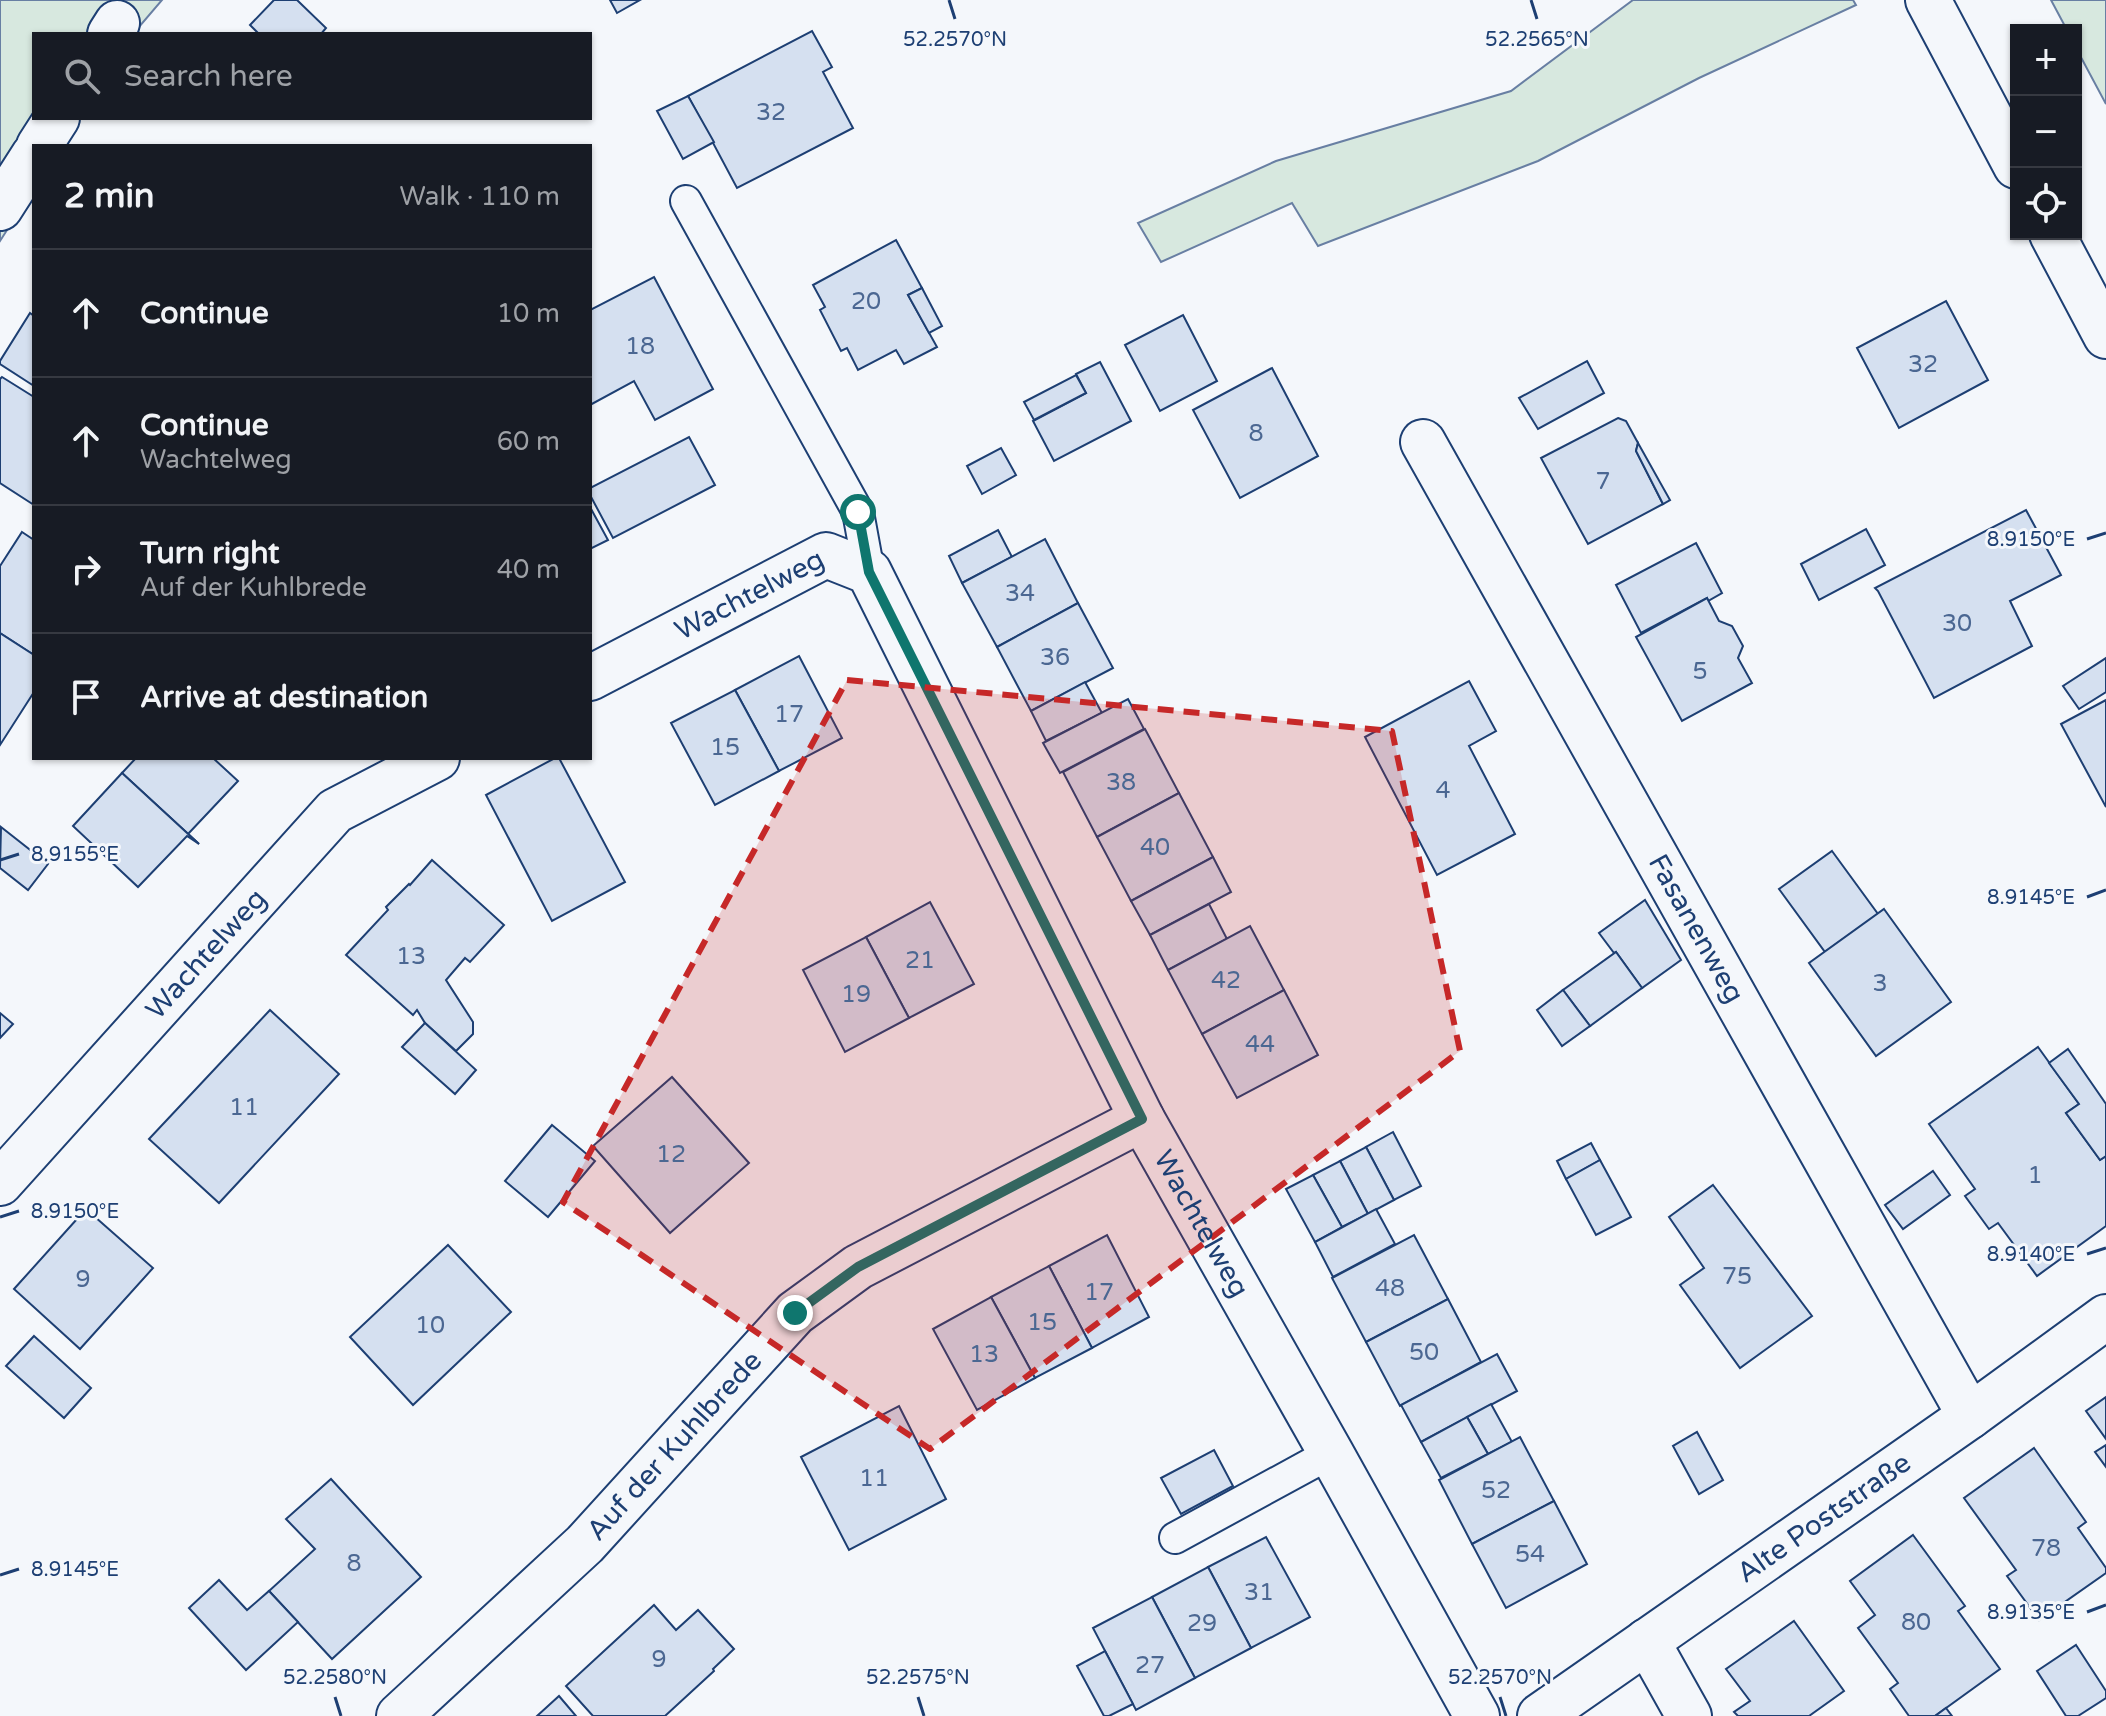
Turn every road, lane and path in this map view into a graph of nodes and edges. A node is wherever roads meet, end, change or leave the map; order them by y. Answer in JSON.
{"nodes":[{"id":1,"x":1928,"y":0,"type":"edge"},
{"id":2,"x":56,"y":120,"type":"edge"},
{"id":3,"x":40,"y":144,"type":"edge"},
{"id":4,"x":2010,"y":155,"type":"edge"},
{"id":5,"x":32,"y":158,"type":"edge"},
{"id":6,"x":686,"y":201,"type":"dead end"},
{"id":7,"x":0,"y":208,"type":"edge"},
{"id":8,"x":2055,"y":240,"type":"edge"},
{"id":9,"x":2106,"y":336,"type":"edge"},
{"id":10,"x":1423,"y":442,"type":"dead end"},
{"id":11,"x":869,"y":572,"type":"junction"},
{"id":12,"x":592,"y":677,"type":"edge"},
{"id":13,"x":433,"y":760,"type":"edge"},
{"id":14,"x":1142,"y":1119,"type":"junction"},
{"id":15,"x":0,"y":1183,"type":"edge"},
{"id":16,"x":2106,"y":1317,"type":"edge"},
{"id":17,"x":1970,"y":1416,"type":"junction"},
{"id":18,"x":1331,"y":1453,"type":"junction"},
{"id":19,"x":1175,"y":1538,"type":"dead end"},
{"id":20,"x":1647,"y":1641,"type":"junction"},
{"id":21,"x":399,"y":1716,"type":"edge"},
{"id":22,"x":1477,"y":1716,"type":"edge"},
{"id":23,"x":1540,"y":1716,"type":"edge"},
{"id":24,"x":1689,"y":1716,"type":"edge"}],
"edges":[{"from":1,"to":4,"type":"street"},
{"from":2,"to":3,"type":"street"},
{"from":5,"to":7,"type":"street"},
{"from":6,"to":11,"type":"lane"},
{"from":8,"to":9,"type":"street"},
{"from":10,"to":17,"type":"street","name":"Fasanenweg"},
{"from":11,"to":12,"type":"street","name":"Wachtelweg"},
{"from":11,"to":14,"type":"street","name":"Wachtelweg"},
{"from":13,"to":15,"type":"street","name":"Wachtelweg"},
{"from":14,"to":18,"type":"street","name":"Wachtelweg"},
{"from":14,"to":21,"type":"street","name":"Auf der Kuhlbrede"},
{"from":16,"to":17,"type":"street","name":"Alte Poststraße"},
{"from":17,"to":20,"type":"street","name":"Alte Poststraße"},
{"from":18,"to":19,"type":"lane"},
{"from":18,"to":22,"type":"street","name":"Wachtelweg"},
{"from":20,"to":23,"type":"street","name":"Alte Poststraße"},
{"from":20,"to":24,"type":"street"}]}
